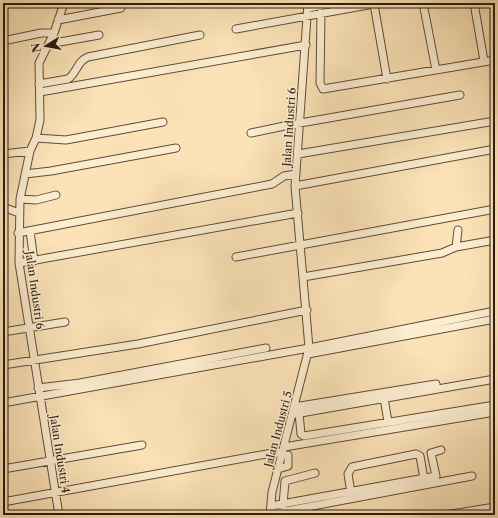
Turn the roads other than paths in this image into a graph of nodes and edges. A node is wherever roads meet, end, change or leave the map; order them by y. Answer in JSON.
{"nodes":[{"id":1,"x":64,"y":3,"type":"edge"},
{"id":2,"x":335,"y":3,"type":"edge"},
{"id":3,"x":377,"y":3,"type":"edge"},
{"id":4,"x":423,"y":3,"type":"edge"},
{"id":5,"x":474,"y":3,"type":"edge"},
{"id":6,"x":121,"y":8,"type":"dead end"},
{"id":7,"x":308,"y":9,"type":"edge"},
{"id":8,"x":321,"y":13,"type":"junction"},
{"id":9,"x":58,"y":20,"type":"junction"},
{"id":10,"x":236,"y":29,"type":"dead end"},
{"id":11,"x":99,"y":35,"type":"dead end"},
{"id":12,"x":53,"y":36,"type":"junction"},
{"id":13,"x":200,"y":36,"type":"dead end"},
{"id":14,"x":3,"y":41,"type":"edge"},
{"id":15,"x":306,"y":45,"type":"junction"},
{"id":16,"x":495,"y":60,"type":"edge"},
{"id":17,"x":484,"y":61,"type":"junction"},
{"id":18,"x":436,"y":70,"type":"junction"},
{"id":19,"x":387,"y":79,"type":"junction"},
{"id":20,"x":40,"y":84,"type":"junction"},
{"id":21,"x":40,"y":92,"type":"junction"},
{"id":22,"x":460,"y":95,"type":"dead end"},
{"id":23,"x":495,"y":121,"type":"edge"},
{"id":24,"x":163,"y":122,"type":"dead end"},
{"id":25,"x":300,"y":124,"type":"junction"},
{"id":26,"x":251,"y":133,"type":"dead end"},
{"id":27,"x":36,"y":138,"type":"junction"},
{"id":28,"x":176,"y":148,"type":"dead end"},
{"id":29,"x":495,"y":149,"type":"edge"},
{"id":30,"x":30,"y":151,"type":"junction"},
{"id":31,"x":3,"y":154,"type":"edge"},
{"id":32,"x":298,"y":154,"type":"junction"},
{"id":33,"x":24,"y":174,"type":"junction"},
{"id":34,"x":296,"y":174,"type":"junction"},
{"id":35,"x":295,"y":186,"type":"junction"},
{"id":36,"x":56,"y":195,"type":"dead end"},
{"id":37,"x":20,"y":199,"type":"junction"},
{"id":38,"x":3,"y":207,"type":"edge"},
{"id":39,"x":495,"y":209,"type":"edge"},
{"id":40,"x":19,"y":212,"type":"junction"},
{"id":41,"x":298,"y":213,"type":"junction"},
{"id":42,"x":458,"y":230,"type":"dead end"},
{"id":43,"x":30,"y":231,"type":"junction"},
{"id":44,"x":18,"y":233,"type":"junction"},
{"id":45,"x":495,"y":240,"type":"edge"},
{"id":46,"x":301,"y":245,"type":"junction"},
{"id":47,"x":456,"y":247,"type":"junction"},
{"id":48,"x":236,"y":257,"type":"dead end"},
{"id":49,"x":34,"y":261,"type":"junction"},
{"id":50,"x":19,"y":263,"type":"junction"},
{"id":51,"x":303,"y":277,"type":"junction"},
{"id":52,"x":307,"y":310,"type":"junction"},
{"id":53,"x":495,"y":311,"type":"edge"},
{"id":54,"x":495,"y":319,"type":"edge"},
{"id":55,"x":65,"y":322,"type":"dead end"},
{"id":56,"x":29,"y":328,"type":"junction"},
{"id":57,"x":3,"y":332,"type":"edge"},
{"id":58,"x":266,"y":348,"type":"dead end"},
{"id":59,"x":308,"y":351,"type":"junction"},
{"id":60,"x":34,"y":360,"type":"junction"},
{"id":61,"x":3,"y":365,"type":"edge"},
{"id":62,"x":495,"y":374,"type":"edge"},
{"id":63,"x":495,"y":379,"type":"edge"},
{"id":64,"x":38,"y":388,"type":"junction"},
{"id":65,"x":40,"y":396,"type":"junction"},
{"id":66,"x":384,"y":398,"type":"junction"},
{"id":67,"x":3,"y":403,"type":"edge"},
{"id":68,"x":495,"y":405,"type":"edge"},
{"id":69,"x":295,"y":412,"type":"junction"},
{"id":70,"x":495,"y":412,"type":"edge"},
{"id":71,"x":388,"y":422,"type":"junction"},
{"id":72,"x":142,"y":445,"type":"dead end"},
{"id":73,"x":441,"y":450,"type":"dead end"},
{"id":74,"x":285,"y":451,"type":"junction"},
{"id":75,"x":50,"y":460,"type":"junction"},
{"id":76,"x":3,"y":468,"type":"edge"},
{"id":77,"x":315,"y":473,"type":"dead end"},
{"id":78,"x":472,"y":476,"type":"dead end"},
{"id":79,"x":424,"y":479,"type":"junction"},
{"id":80,"x":55,"y":492,"type":"junction"},
{"id":81,"x":351,"y":493,"type":"junction"},
{"id":82,"x":3,"y":502,"type":"edge"},
{"id":83,"x":283,"y":505,"type":"junction"},
{"id":84,"x":495,"y":507,"type":"edge"},
{"id":85,"x":270,"y":511,"type":"edge"},
{"id":86,"x":59,"y":515,"type":"edge"},
{"id":87,"x":445,"y":515,"type":"edge"}],
"edges":[{"from":1,"to":9,"type":"street","name":"Jalan Industri 6"},
{"from":2,"to":7,"type":"street"},
{"from":3,"to":8,"type":"street"},
{"from":3,"to":19,"type":"street"},
{"from":4,"to":18,"type":"street"},
{"from":5,"to":17,"type":"street"},
{"from":6,"to":9,"type":"street"},
{"from":7,"to":8,"type":"street"},
{"from":7,"to":10,"type":"street"},
{"from":7,"to":15,"type":"street","name":"Jalan Industri 6"},
{"from":8,"to":19,"type":"street"},
{"from":9,"to":12,"type":"street","name":"Jalan Industri 6"},
{"from":11,"to":12,"type":"street"},
{"from":12,"to":14,"type":"street"},
{"from":12,"to":20,"type":"street","name":"Jalan Industri 6"},
{"from":13,"to":20,"type":"street"},
{"from":15,"to":21,"type":"street"},
{"from":15,"to":25,"type":"street","name":"Jalan Industri 6"},
{"from":16,"to":17,"type":"street"},
{"from":17,"to":18,"type":"street"},
{"from":18,"to":19,"type":"street"},
{"from":20,"to":21,"type":"street","name":"Jalan Industri 6"},
{"from":21,"to":27,"type":"street","name":"Jalan Industri 6"},
{"from":22,"to":25,"type":"street"},
{"from":23,"to":32,"type":"street"},
{"from":24,"to":27,"type":"street"},
{"from":25,"to":26,"type":"street"},
{"from":25,"to":32,"type":"street","name":"Jalan Industri 6"},
{"from":27,"to":30,"type":"street","name":"Jalan Industri 6"},
{"from":28,"to":33,"type":"street"},
{"from":29,"to":35,"type":"street"},
{"from":30,"to":31,"type":"street"},
{"from":30,"to":33,"type":"street","name":"Jalan Industri 6"},
{"from":32,"to":34,"type":"street","name":"Jalan Industri 6"},
{"from":33,"to":37,"type":"street","name":"Jalan Industri 6"},
{"from":34,"to":35,"type":"street","name":"Jalan Industri 6"},
{"from":34,"to":43,"type":"street"},
{"from":35,"to":41,"type":"street","name":"Jalan Industri 6"},
{"from":36,"to":37,"type":"street"},
{"from":37,"to":40,"type":"street","name":"Jalan Industri 6"},
{"from":38,"to":40,"type":"street"},
{"from":39,"to":46,"type":"street"},
{"from":40,"to":44,"type":"street","name":"Jalan Industri 6"},
{"from":41,"to":46,"type":"street","name":"Jalan Industri 6"},
{"from":41,"to":49,"type":"street"},
{"from":42,"to":47,"type":"street"},
{"from":43,"to":44,"type":"street"},
{"from":43,"to":49,"type":"street"},
{"from":44,"to":50,"type":"street","name":"Jalan Industri 6"},
{"from":45,"to":47,"type":"street"},
{"from":46,"to":48,"type":"street"},
{"from":46,"to":51,"type":"street","name":"Jalan Industri 6"},
{"from":47,"to":51,"type":"street"},
{"from":49,"to":50,"type":"street"},
{"from":50,"to":56,"type":"street","name":"Jalan Industri 6"},
{"from":51,"to":52,"type":"street","name":"Jalan Industri 6"},
{"from":52,"to":59,"type":"street","name":"Jalan Industri 6"},
{"from":52,"to":60,"type":"street"},
{"from":53,"to":59,"type":"street"},
{"from":54,"to":59,"type":"street"},
{"from":55,"to":56,"type":"street"},
{"from":56,"to":57,"type":"street"},
{"from":56,"to":60,"type":"street","name":"Jalan Industri 6"},
{"from":58,"to":64,"type":"street"},
{"from":59,"to":65,"type":"street"},
{"from":59,"to":69,"type":"street","name":"Jalan Industri 5"},
{"from":60,"to":61,"type":"street"},
{"from":60,"to":64,"type":"street","name":"Jalan Industri 6"},
{"from":62,"to":69,"type":"street"},
{"from":63,"to":66,"type":"street"},
{"from":64,"to":65,"type":"street","name":"Jalan Industri 6"},
{"from":65,"to":67,"type":"street"},
{"from":65,"to":75,"type":"street","name":"Jalan Industri 4"},
{"from":66,"to":69,"type":"street"},
{"from":66,"to":71,"type":"street"},
{"from":68,"to":71,"type":"street"},
{"from":69,"to":71,"type":"street"},
{"from":69,"to":74,"type":"street","name":"Jalan Industri 5"},
{"from":70,"to":74,"type":"street"},
{"from":72,"to":75,"type":"street"},
{"from":73,"to":79,"type":"street"},
{"from":74,"to":80,"type":"street"},
{"from":74,"to":85,"type":"street","name":"Jalan Industri 5"},
{"from":75,"to":76,"type":"street"},
{"from":75,"to":80,"type":"street","name":"Jalan Industri 4"},
{"from":77,"to":83,"type":"street"},
{"from":78,"to":85,"type":"street"},
{"from":79,"to":81,"type":"street"},
{"from":79,"to":81,"type":"street"},
{"from":80,"to":82,"type":"street"},
{"from":80,"to":86,"type":"street","name":"Jalan Industri 4"},
{"from":81,"to":83,"type":"street"},
{"from":83,"to":85,"type":"street"},
{"from":84,"to":87,"type":"street"}]}
